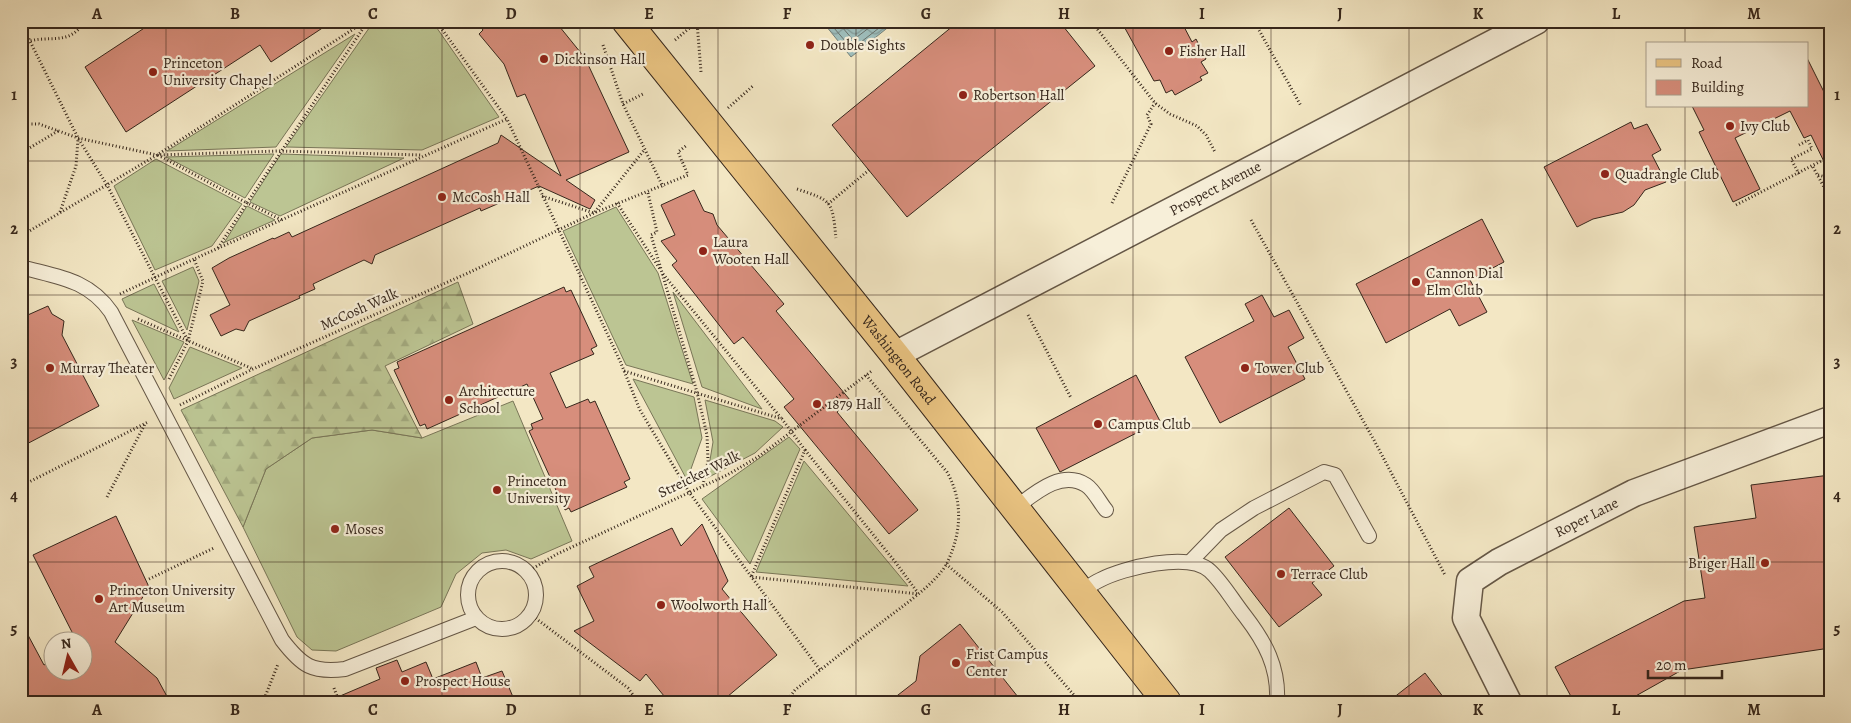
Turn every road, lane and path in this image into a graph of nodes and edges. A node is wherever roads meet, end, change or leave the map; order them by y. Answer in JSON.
{"nodes":[{"id":1,"x":85,"y":21,"type":"edge"},
{"id":2,"x":367,"y":21,"type":"edge"},
{"id":3,"x":436,"y":21,"type":"edge"},
{"id":4,"x":626,"y":21,"type":"edge"},
{"id":5,"x":1091,"y":21,"type":"edge"},
{"id":6,"x":1254,"y":21,"type":"edge"},
{"id":7,"x":1536,"y":21,"type":"edge"},
{"id":8,"x":696,"y":22,"type":"edge"},
{"id":9,"x":21,"y":23,"type":"edge"},
{"id":10,"x":31,"y":39,"type":"junction"},
{"id":11,"x":673,"y":42,"type":"dead end"},
{"id":12,"x":21,"y":44,"type":"edge"},
{"id":13,"x":603,"y":45,"type":"dead end"},
{"id":14,"x":702,"y":77,"type":"dead end"},
{"id":15,"x":754,"y":85,"type":"dead end"},
{"id":16,"x":642,"y":94,"type":"dead end"},
{"id":17,"x":1155,"y":103,"type":"junction"},
{"id":18,"x":624,"y":104,"type":"junction"},
{"id":19,"x":1301,"y":106,"type":"dead end"},
{"id":20,"x":727,"y":109,"type":"dead end"},
{"id":21,"x":507,"y":119,"type":"junction"},
{"id":22,"x":21,"y":124,"type":"edge"},
{"id":23,"x":59,"y":130,"type":"junction"},
{"id":24,"x":78,"y":138,"type":"junction"},
{"id":25,"x":687,"y":145,"type":"dead end"},
{"id":26,"x":1799,"y":145,"type":"dead end"},
{"id":27,"x":645,"y":149,"type":"junction"},
{"id":28,"x":279,"y":151,"type":"junction"},
{"id":29,"x":1214,"y":152,"type":"dead end"},
{"id":30,"x":21,"y":153,"type":"edge"},
{"id":31,"x":157,"y":155,"type":"junction"},
{"id":32,"x":424,"y":155,"type":"junction"},
{"id":33,"x":1823,"y":160,"type":"dead end"},
{"id":34,"x":1813,"y":167,"type":"junction"},
{"id":35,"x":869,"y":170,"type":"dead end"},
{"id":36,"x":1799,"y":174,"type":"junction"},
{"id":37,"x":1818,"y":175,"type":"junction"},
{"id":38,"x":1830,"y":178,"type":"edge"},
{"id":39,"x":107,"y":185,"type":"junction"},
{"id":40,"x":662,"y":187,"type":"junction"},
{"id":41,"x":794,"y":188,"type":"dead end"},
{"id":42,"x":648,"y":193,"type":"junction"},
{"id":43,"x":542,"y":196,"type":"junction"},
{"id":44,"x":1830,"y":198,"type":"edge"},
{"id":45,"x":246,"y":203,"type":"junction"},
{"id":46,"x":617,"y":203,"type":"junction"},
{"id":47,"x":1112,"y":203,"type":"dead end"},
{"id":48,"x":828,"y":204,"type":"junction"},
{"id":49,"x":1736,"y":205,"type":"dead end"},
{"id":50,"x":60,"y":213,"type":"junction"},
{"id":51,"x":594,"y":213,"type":"junction"},
{"id":52,"x":282,"y":220,"type":"junction"},
{"id":53,"x":1251,"y":220,"type":"dead end"},
{"id":54,"x":559,"y":229,"type":"junction"},
{"id":55,"x":21,"y":236,"type":"edge"},
{"id":56,"x":836,"y":238,"type":"dead end"},
{"id":57,"x":217,"y":249,"type":"junction"},
{"id":58,"x":194,"y":260,"type":"junction"},
{"id":59,"x":21,"y":266,"type":"edge"},
{"id":60,"x":662,"y":272,"type":"junction"},
{"id":61,"x":155,"y":278,"type":"junction"},
{"id":62,"x":1016,"y":292,"type":"junction"},
{"id":63,"x":104,"y":302,"type":"junction"},
{"id":64,"x":131,"y":316,"type":"dead end"},
{"id":65,"x":188,"y":341,"type":"junction"},
{"id":66,"x":895,"y":355,"type":"junction"},
{"id":67,"x":253,"y":369,"type":"junction"},
{"id":68,"x":624,"y":371,"type":"junction"},
{"id":69,"x":168,"y":382,"type":"dead end"},
{"id":70,"x":697,"y":392,"type":"junction"},
{"id":71,"x":1071,"y":398,"type":"dead end"},
{"id":72,"x":163,"y":414,"type":"junction"},
{"id":73,"x":782,"y":419,"type":"junction"},
{"id":74,"x":1830,"y":420,"type":"edge"},
{"id":75,"x":145,"y":423,"type":"junction"},
{"id":76,"x":792,"y":431,"type":"junction"},
{"id":77,"x":805,"y":450,"type":"junction"},
{"id":78,"x":21,"y":486,"type":"edge"},
{"id":79,"x":703,"y":486,"type":"junction"},
{"id":80,"x":689,"y":492,"type":"junction"},
{"id":81,"x":107,"y":497,"type":"dead end"},
{"id":82,"x":1015,"y":508,"type":"junction"},
{"id":83,"x":1106,"y":510,"type":"dead end"},
{"id":84,"x":1368,"y":536,"type":"dead end"},
{"id":85,"x":230,"y":540,"type":"junction"},
{"id":86,"x":1190,"y":562,"type":"junction"},
{"id":87,"x":946,"y":564,"type":"junction"},
{"id":88,"x":527,"y":572,"type":"junction"},
{"id":89,"x":751,"y":577,"type":"junction"},
{"id":90,"x":1446,"y":577,"type":"dead end"},
{"id":91,"x":149,"y":579,"type":"dead end"},
{"id":92,"x":1081,"y":592,"type":"junction"},
{"id":93,"x":918,"y":594,"type":"junction"},
{"id":94,"x":530,"y":614,"type":"junction"},
{"id":95,"x":476,"y":618,"type":"junction"},
{"id":96,"x":282,"y":657,"type":"dead end"},
{"id":97,"x":820,"y":670,"type":"junction"},
{"id":98,"x":263,"y":702,"type":"edge"},
{"id":99,"x":638,"y":702,"type":"edge"},
{"id":100,"x":786,"y":702,"type":"edge"},
{"id":101,"x":1080,"y":702,"type":"edge"},
{"id":102,"x":1167,"y":702,"type":"edge"},
{"id":103,"x":1277,"y":702,"type":"edge"},
{"id":104,"x":1508,"y":702,"type":"edge"}],
"edges":[{"from":1,"to":10,"type":"path"},
{"from":2,"to":28,"type":"path"},
{"from":2,"to":31,"type":"path"},
{"from":3,"to":21,"type":"path"},
{"from":4,"to":66,"type":"main road","name":"Washington Road"},
{"from":5,"to":17,"type":"path"},
{"from":6,"to":19,"type":"path"},
{"from":7,"to":62,"type":"street","name":"Prospect Avenue"},
{"from":8,"to":11,"type":"path"},
{"from":8,"to":14,"type":"path"},
{"from":9,"to":10,"type":"path"},
{"from":10,"to":12,"type":"path"},
{"from":10,"to":24,"type":"path"},
{"from":13,"to":18,"type":"path"},
{"from":15,"to":20,"type":"path"},
{"from":16,"to":18,"type":"path"},
{"from":17,"to":29,"type":"path"},
{"from":17,"to":47,"type":"path"},
{"from":18,"to":27,"type":"path"},
{"from":21,"to":32,"type":"path"},
{"from":21,"to":43,"type":"path"},
{"from":22,"to":23,"type":"path"},
{"from":23,"to":24,"type":"path"},
{"from":23,"to":30,"type":"path"},
{"from":24,"to":31,"type":"path"},
{"from":24,"to":39,"type":"path"},
{"from":24,"to":50,"type":"path"},
{"from":25,"to":40,"type":"path","name":"McCosh Walk"},
{"from":26,"to":36,"type":"path"},
{"from":27,"to":40,"type":"path"},
{"from":27,"to":51,"type":"path"},
{"from":28,"to":31,"type":"path"},
{"from":28,"to":32,"type":"path"},
{"from":28,"to":45,"type":"path"},
{"from":31,"to":39,"type":"path"},
{"from":31,"to":45,"type":"path"},
{"from":32,"to":52,"type":"path"},
{"from":33,"to":34,"type":"path"},
{"from":34,"to":36,"type":"path"},
{"from":34,"to":37,"type":"path"},
{"from":35,"to":48,"type":"path"},
{"from":36,"to":49,"type":"path"},
{"from":37,"to":38,"type":"path"},
{"from":37,"to":44,"type":"path"},
{"from":39,"to":50,"type":"path"},
{"from":39,"to":61,"type":"path"},
{"from":40,"to":42,"type":"path","name":"McCosh Walk"},
{"from":41,"to":48,"type":"path"},
{"from":42,"to":46,"type":"path","name":"McCosh Walk"},
{"from":42,"to":60,"type":"path"},
{"from":43,"to":51,"type":"path"},
{"from":43,"to":54,"type":"path"},
{"from":45,"to":52,"type":"path"},
{"from":45,"to":57,"type":"path"},
{"from":46,"to":51,"type":"path","name":"McCosh Walk"},
{"from":46,"to":60,"type":"path"},
{"from":48,"to":56,"type":"path"},
{"from":50,"to":55,"type":"path"},
{"from":51,"to":54,"type":"path","name":"McCosh Walk"},
{"from":52,"to":57,"type":"path"},
{"from":53,"to":90,"type":"path"},
{"from":54,"to":67,"type":"path","name":"McCosh Walk"},
{"from":54,"to":68,"type":"path"},
{"from":57,"to":58,"type":"path"},
{"from":58,"to":61,"type":"path"},
{"from":58,"to":65,"type":"path"},
{"from":59,"to":63,"type":"lane"},
{"from":60,"to":70,"type":"path"},
{"from":60,"to":73,"type":"path"},
{"from":61,"to":63,"type":"path"},
{"from":61,"to":65,"type":"path"},
{"from":62,"to":66,"type":"street","name":"Prospect Avenue"},
{"from":62,"to":71,"type":"path"},
{"from":63,"to":72,"type":"lane"},
{"from":64,"to":65,"type":"path"},
{"from":65,"to":67,"type":"path"},
{"from":65,"to":69,"type":"path"},
{"from":66,"to":82,"type":"main road","name":"Washington Road"},
{"from":67,"to":72,"type":"path","name":"McCosh Walk"},
{"from":68,"to":70,"type":"path"},
{"from":68,"to":80,"type":"path"},
{"from":70,"to":73,"type":"path"},
{"from":70,"to":79,"type":"path"},
{"from":72,"to":75,"type":"path","name":"McCosh Walk"},
{"from":72,"to":85,"type":"lane"},
{"from":73,"to":76,"type":"path"},
{"from":74,"to":104,"type":"street","name":"Roper Lane"},
{"from":75,"to":78,"type":"path","name":"McCosh Walk"},
{"from":75,"to":81,"type":"path"},
{"from":76,"to":77,"type":"path"},
{"from":76,"to":79,"type":"path","name":"Streicker Walk"},
{"from":76,"to":87,"type":"path","name":"Streicker Walk"},
{"from":77,"to":89,"type":"path"},
{"from":77,"to":93,"type":"path"},
{"from":79,"to":80,"type":"path","name":"Streicker Walk"},
{"from":80,"to":88,"type":"path","name":"Streicker Walk"},
{"from":80,"to":89,"type":"path"},
{"from":82,"to":83,"type":"lane"},
{"from":82,"to":92,"type":"main road","name":"Washington Road"},
{"from":84,"to":86,"type":"lane"},
{"from":85,"to":91,"type":"path"},
{"from":85,"to":95,"type":"lane"},
{"from":86,"to":92,"type":"lane"},
{"from":86,"to":103,"type":"lane"},
{"from":87,"to":93,"type":"path"},
{"from":87,"to":101,"type":"path"},
{"from":88,"to":94,"type":"lane"},
{"from":88,"to":95,"type":"lane"},
{"from":89,"to":93,"type":"path"},
{"from":89,"to":97,"type":"path"},
{"from":92,"to":102,"type":"main road","name":"Washington Road"},
{"from":93,"to":97,"type":"path"},
{"from":94,"to":95,"type":"lane"},
{"from":94,"to":99,"type":"path"},
{"from":96,"to":98,"type":"path"},
{"from":97,"to":100,"type":"path"}]}
